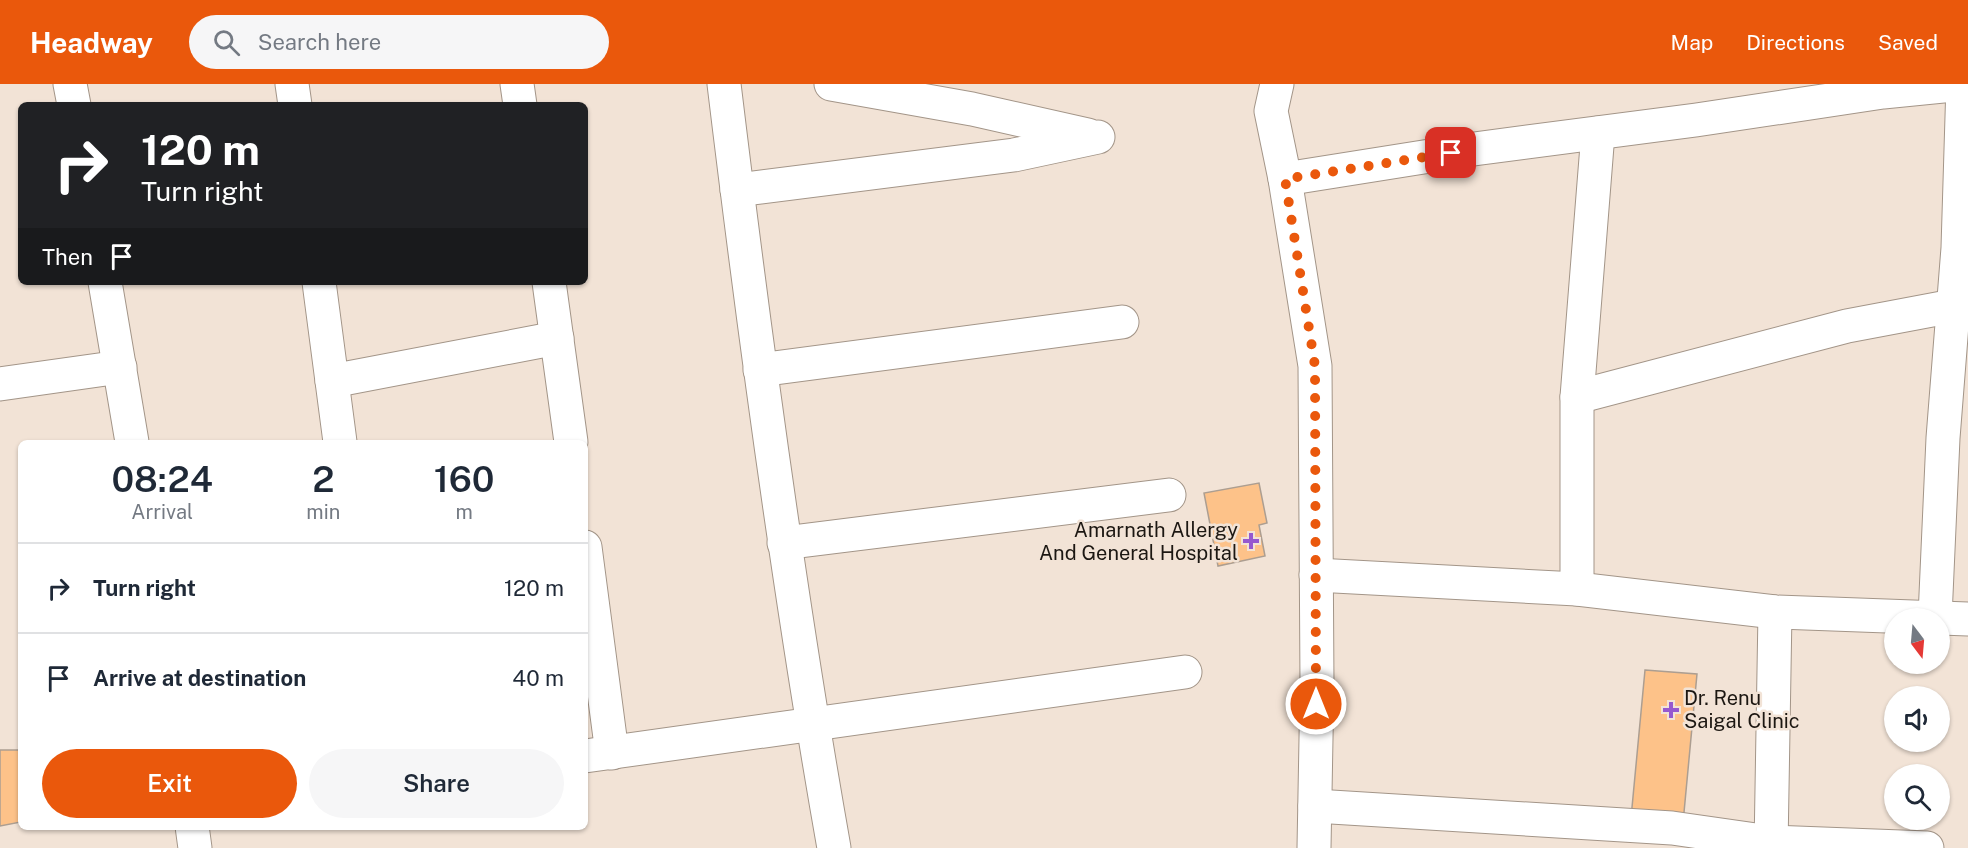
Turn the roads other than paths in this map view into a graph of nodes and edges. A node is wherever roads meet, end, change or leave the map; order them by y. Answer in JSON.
{"nodes":[{"id":1,"x":70,"y":84,"type":"edge"},
{"id":2,"x":292,"y":84,"type":"edge"},
{"id":3,"x":517,"y":84,"type":"edge"},
{"id":4,"x":724,"y":84,"type":"edge"},
{"id":5,"x":831,"y":84,"type":"edge"},
{"id":6,"x":1277,"y":84,"type":"edge"},
{"id":7,"x":1963,"y":84,"type":"edge"},
{"id":8,"x":73,"y":102,"type":"edge"},
{"id":9,"x":295,"y":102,"type":"edge"},
{"id":10,"x":520,"y":102,"type":"edge"},
{"id":11,"x":1598,"y":133,"type":"junction"},
{"id":12,"x":1285,"y":179,"type":"junction"},
{"id":13,"x":737,"y":190,"type":"junction"},
{"id":14,"x":106,"y":285,"type":"edge"},
{"id":15,"x":319,"y":285,"type":"edge"},
{"id":16,"x":549,"y":285,"type":"edge"},
{"id":17,"x":1953,"y":306,"type":"junction"},
{"id":18,"x":1122,"y":322,"type":"dead end"},
{"id":19,"x":557,"y":339,"type":"junction"},
{"id":20,"x":120,"y":367,"type":"junction"},
{"id":21,"x":760,"y":370,"type":"junction"},
{"id":22,"x":332,"y":381,"type":"junction"},
{"id":23,"x":0,"y":384,"type":"edge"},
{"id":24,"x":1577,"y":397,"type":"junction"},
{"id":25,"x":132,"y":440,"type":"edge"},
{"id":26,"x":340,"y":440,"type":"edge"},
{"id":27,"x":571,"y":440,"type":"edge"},
{"id":28,"x":1169,"y":495,"type":"dead end"},
{"id":29,"x":784,"y":543,"type":"junction"},
{"id":30,"x":1316,"y":574,"type":"junction"},
{"id":31,"x":1577,"y":589,"type":"junction"},
{"id":32,"x":588,"y":595,"type":"edge"},
{"id":33,"x":1935,"y":608,"type":"edge"},
{"id":34,"x":1775,"y":612,"type":"junction"},
{"id":35,"x":1884,"y":615,"type":"edge"},
{"id":36,"x":1950,"y":618,"type":"edge"},
{"id":37,"x":1968,"y":619,"type":"edge"},
{"id":38,"x":1185,"y":672,"type":"dead end"},
{"id":39,"x":812,"y":725,"type":"junction"},
{"id":40,"x":598,"y":754,"type":"edge"},
{"id":41,"x":1315,"y":806,"type":"junction"},
{"id":42,"x":193,"y":830,"type":"edge"},
{"id":43,"x":1770,"y":845,"type":"edge"},
{"id":44,"x":195,"y":848,"type":"edge"},
{"id":45,"x":834,"y":848,"type":"edge"},
{"id":46,"x":1314,"y":848,"type":"edge"},
{"id":47,"x":1927,"y":848,"type":"edge"}],
"edges":[{"from":1,"to":8,"type":"street"},
{"from":2,"to":9,"type":"street"},
{"from":3,"to":10,"type":"street"},
{"from":4,"to":13,"type":"street"},
{"from":5,"to":13,"type":"street"},
{"from":6,"to":12,"type":"street"},
{"from":7,"to":11,"type":"street"},
{"from":7,"to":17,"type":"street"},
{"from":11,"to":12,"type":"street"},
{"from":11,"to":24,"type":"street"},
{"from":12,"to":30,"type":"street"},
{"from":13,"to":21,"type":"street"},
{"from":14,"to":20,"type":"street"},
{"from":15,"to":22,"type":"street"},
{"from":16,"to":19,"type":"street"},
{"from":17,"to":24,"type":"street"},
{"from":17,"to":33,"type":"street"},
{"from":18,"to":21,"type":"street"},
{"from":19,"to":22,"type":"street"},
{"from":19,"to":27,"type":"street"},
{"from":20,"to":23,"type":"street"},
{"from":20,"to":25,"type":"street"},
{"from":21,"to":29,"type":"street"},
{"from":22,"to":26,"type":"street"},
{"from":24,"to":31,"type":"street"},
{"from":28,"to":29,"type":"street"},
{"from":29,"to":39,"type":"street"},
{"from":30,"to":31,"type":"street"},
{"from":30,"to":41,"type":"street"},
{"from":31,"to":34,"type":"street"},
{"from":32,"to":40,"type":"street"},
{"from":34,"to":35,"type":"street"},
{"from":34,"to":43,"type":"street"},
{"from":36,"to":37,"type":"street"},
{"from":38,"to":39,"type":"street"},
{"from":39,"to":40,"type":"street"},
{"from":39,"to":45,"type":"street"},
{"from":41,"to":43,"type":"street"},
{"from":41,"to":46,"type":"street"},
{"from":42,"to":44,"type":"street"},
{"from":43,"to":47,"type":"street"}]}
